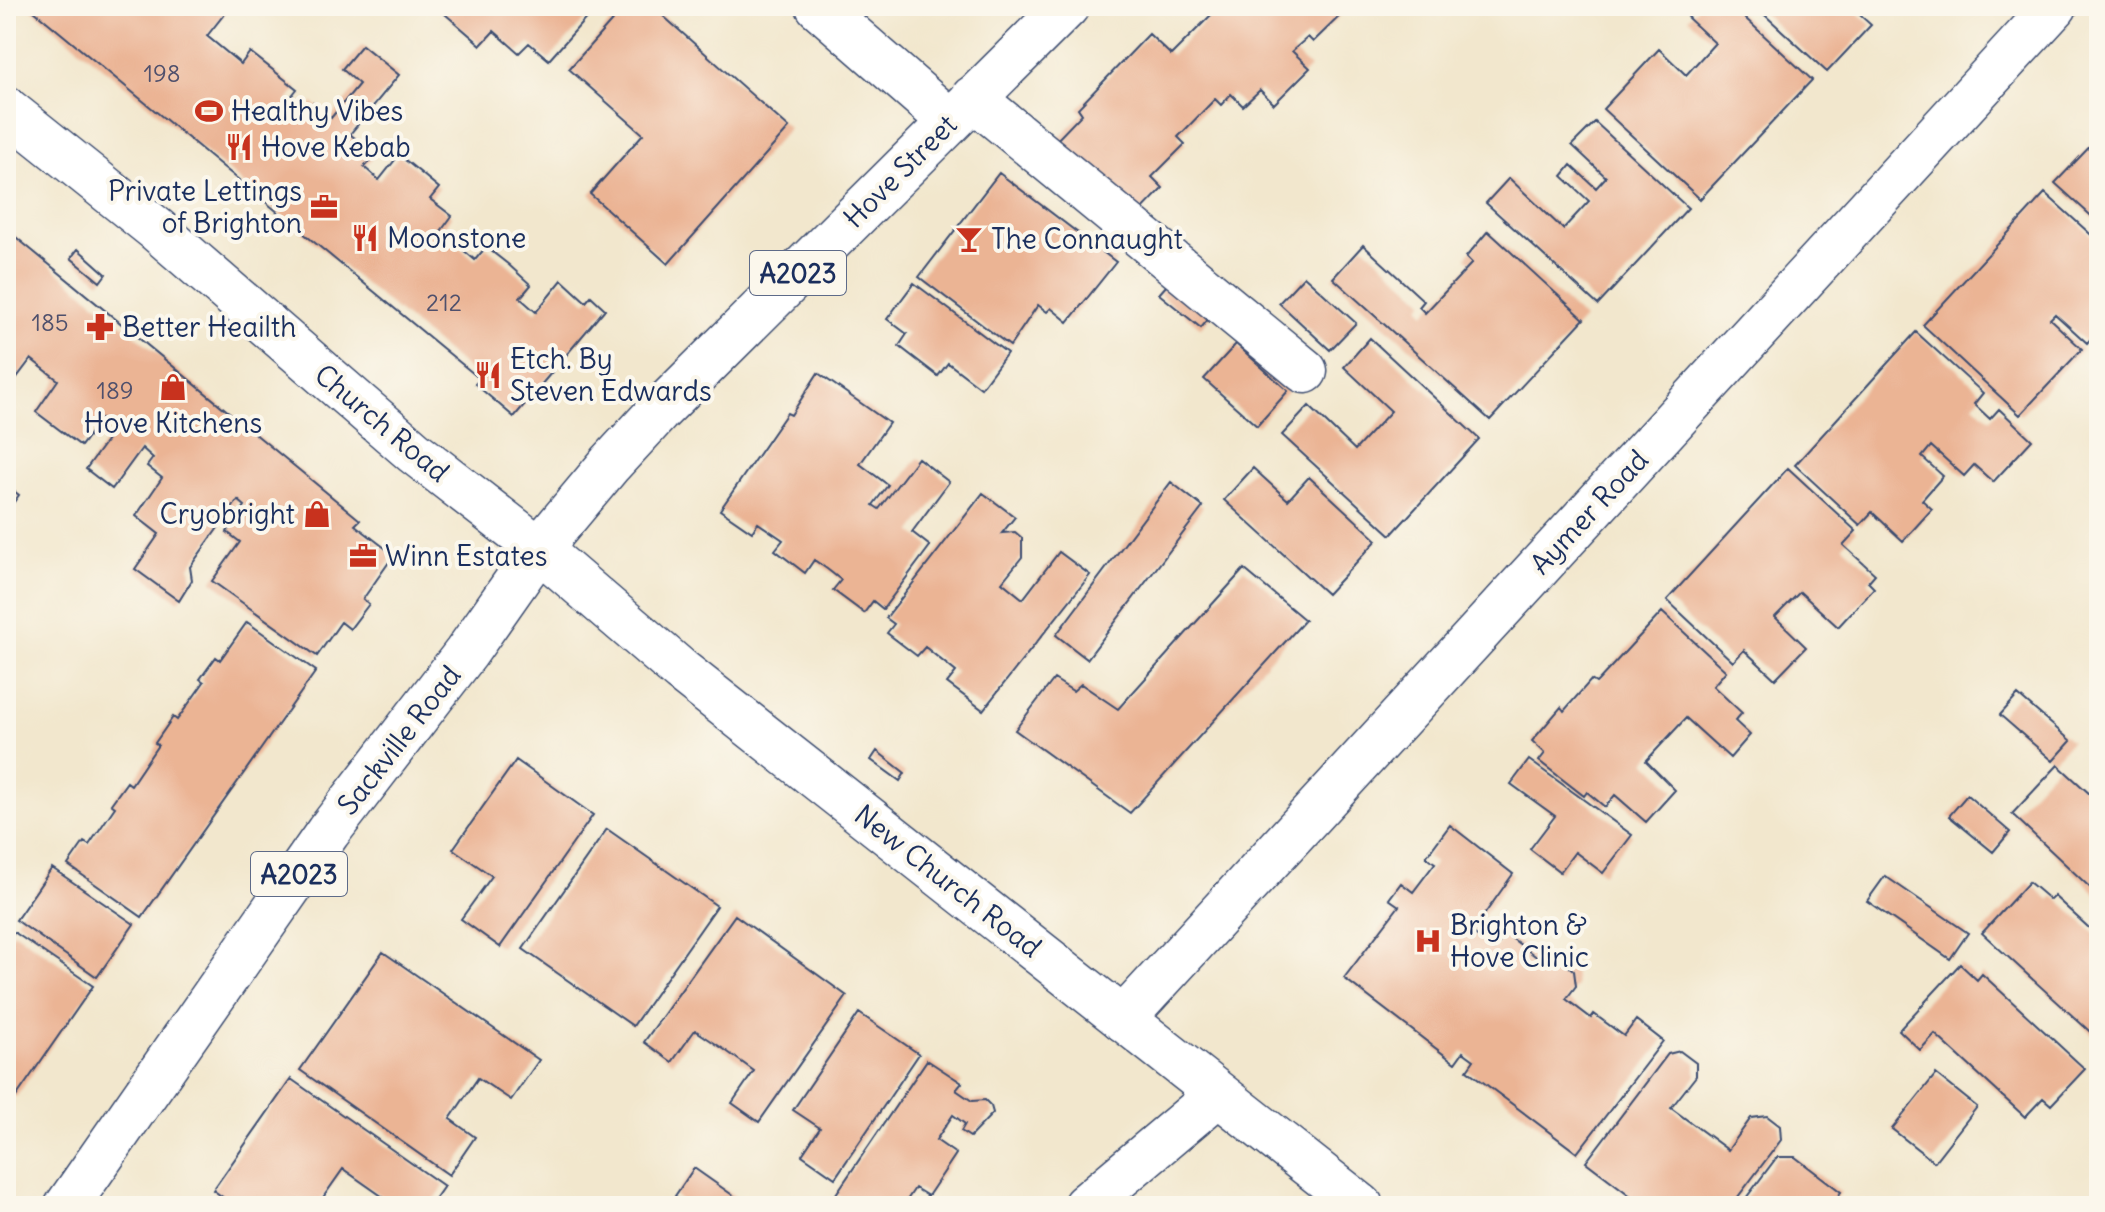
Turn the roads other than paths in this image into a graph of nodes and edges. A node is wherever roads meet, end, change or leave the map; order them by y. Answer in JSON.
{"nodes":[{"id":1,"x":818,"y":6,"type":"edge"},
{"id":2,"x":1067,"y":6,"type":"edge"},
{"id":3,"x":2055,"y":6,"type":"edge"},
{"id":4,"x":6,"y":109,"type":"edge"},
{"id":5,"x":962,"y":110,"type":"junction"},
{"id":6,"x":1305,"y":371,"type":"dead end"},
{"id":7,"x":539,"y":549,"type":"junction"},
{"id":8,"x":1123,"y":1019,"type":"junction"},
{"id":9,"x":1217,"y":1095,"type":"junction"},
{"id":10,"x":67,"y":1206,"type":"edge"},
{"id":11,"x":1085,"y":1206,"type":"edge"},
{"id":12,"x":1361,"y":1206,"type":"edge"}],
"edges":[{"from":1,"to":5,"type":"main road"},
{"from":2,"to":5,"type":"main road","name":"Hove Street","number":"A2023"},
{"from":3,"to":8,"type":"main road","name":"Aymer Road"},
{"from":4,"to":7,"type":"main road","name":"Church Road"},
{"from":5,"to":6,"type":"main road"},
{"from":5,"to":7,"type":"main road","name":"Hove Street","number":"A2023"},
{"from":7,"to":8,"type":"main road","name":"New Church Road"},
{"from":7,"to":10,"type":"main road","name":"Sackville Road","number":"A2023"},
{"from":8,"to":9,"type":"main road","name":"New Church Road"},
{"from":9,"to":11,"type":"main road"},
{"from":9,"to":12,"type":"main road","name":"New Church Road"}]}
